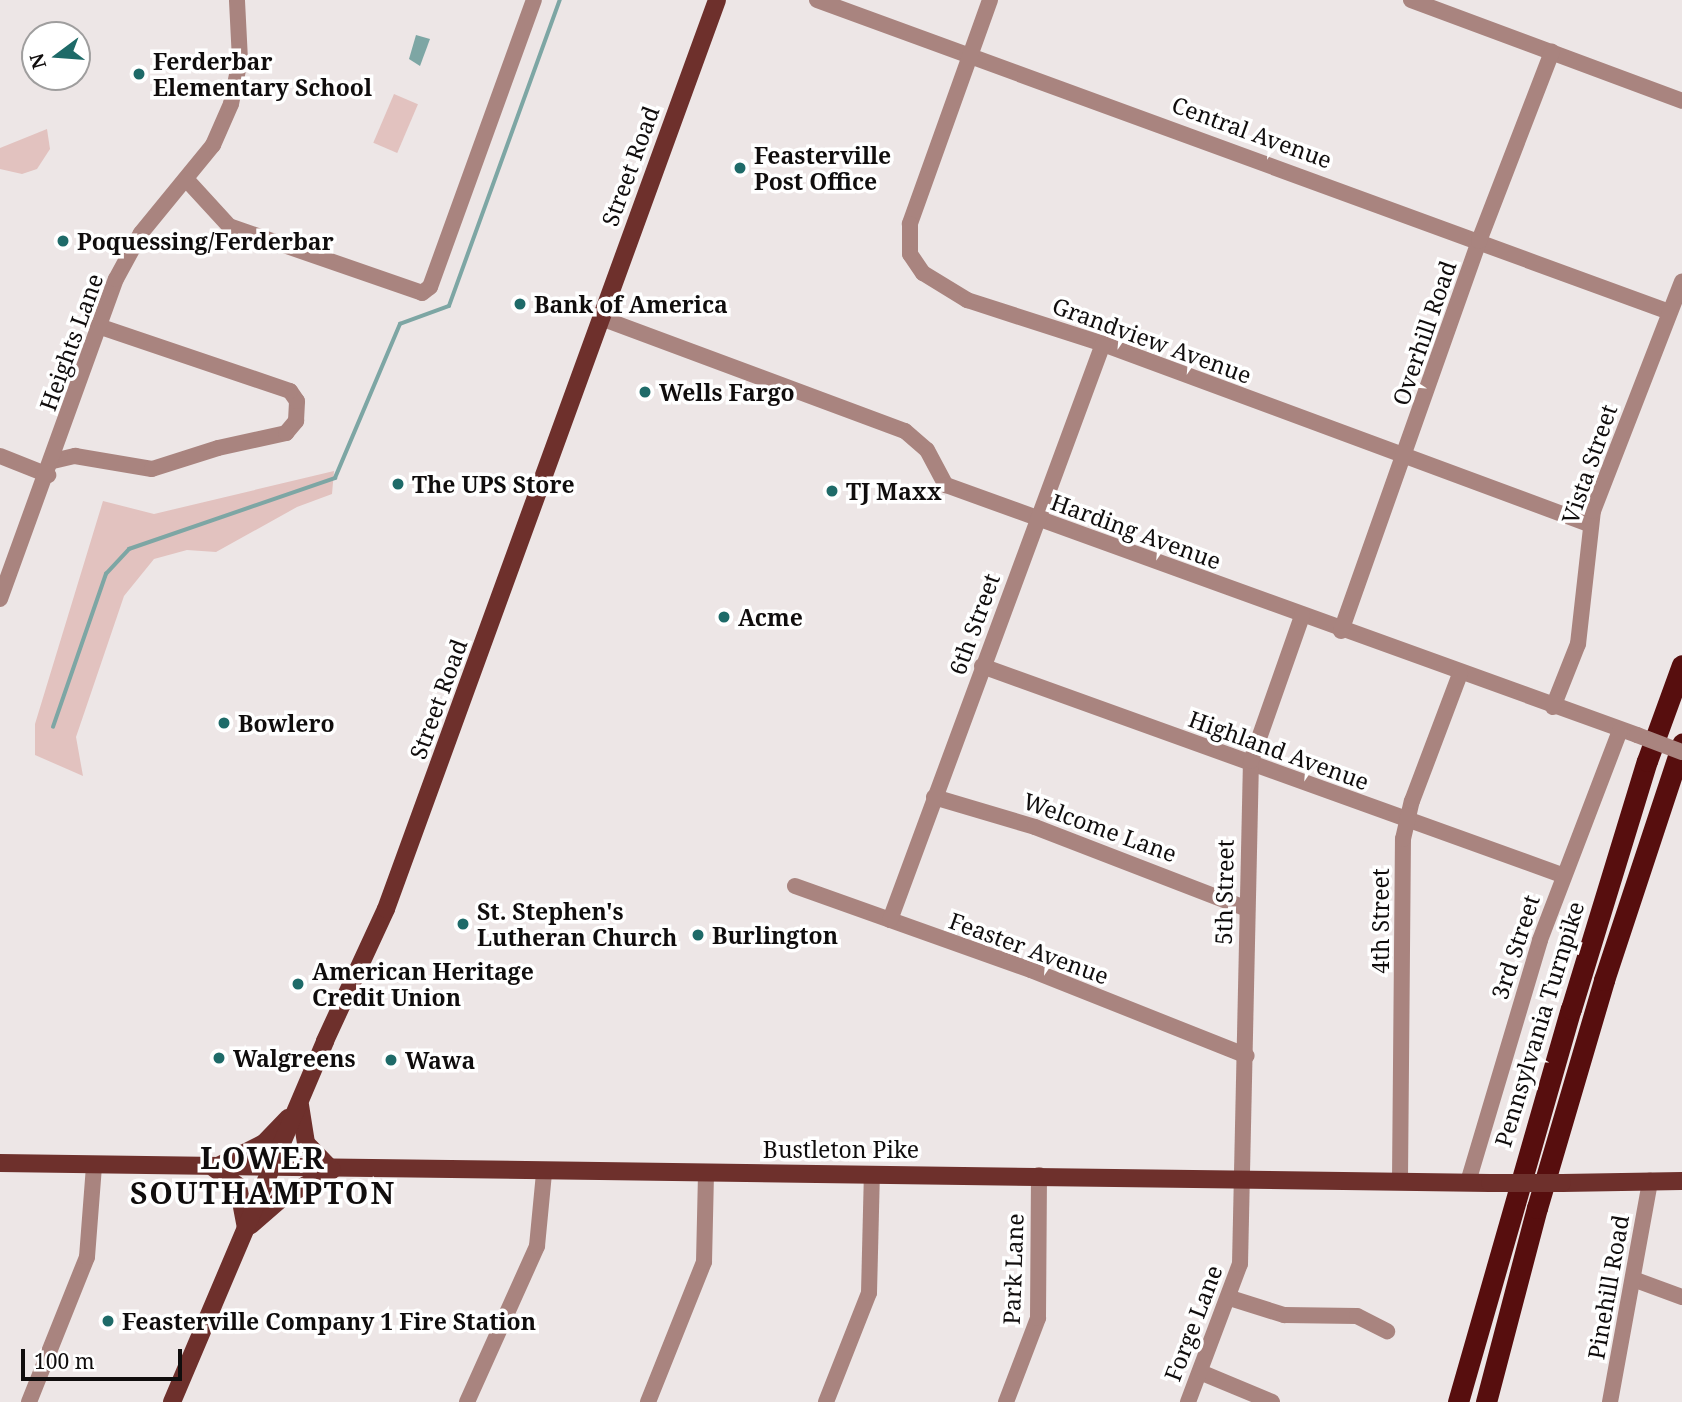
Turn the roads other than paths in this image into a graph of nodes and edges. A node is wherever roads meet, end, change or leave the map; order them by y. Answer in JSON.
{"nodes":[{"id":1,"x":237,"y":0,"type":"edge"},
{"id":2,"x":534,"y":0,"type":"edge"},
{"id":3,"x":717,"y":0,"type":"edge"},
{"id":4,"x":817,"y":0,"type":"edge"},
{"id":5,"x":990,"y":0,"type":"edge"},
{"id":6,"x":1411,"y":0,"type":"edge"},
{"id":7,"x":1552,"y":52,"type":"junction"},
{"id":8,"x":971,"y":54,"type":"junction"},
{"id":9,"x":1682,"y":101,"type":"edge"},
{"id":10,"x":186,"y":179,"type":"junction"},
{"id":11,"x":1479,"y":241,"type":"junction"},
{"id":12,"x":1682,"y":282,"type":"edge"},
{"id":13,"x":1669,"y":312,"type":"junction"},
{"id":14,"x":601,"y":318,"type":"junction"},
{"id":15,"x":98,"y":326,"type":"junction"},
{"id":16,"x":1103,"y":344,"type":"junction"},
{"id":17,"x":0,"y":456,"type":"edge"},
{"id":18,"x":1404,"y":458,"type":"junction"},
{"id":19,"x":51,"y":468,"type":"junction"},
{"id":20,"x":1036,"y":518,"type":"junction"},
{"id":21,"x":1589,"y":524,"type":"junction"},
{"id":22,"x":0,"y":599,"type":"edge"},
{"id":23,"x":1302,"y":616,"type":"junction"},
{"id":24,"x":1341,"y":631,"type":"junction"},
{"id":25,"x":1682,"y":665,"type":"edge"},
{"id":26,"x":982,"y":666,"type":"junction"},
{"id":27,"x":1461,"y":674,"type":"junction"},
{"id":28,"x":1553,"y":707,"type":"junction"},
{"id":29,"x":1620,"y":730,"type":"junction"},
{"id":30,"x":1682,"y":744,"type":"edge"},
{"id":31,"x":1682,"y":752,"type":"edge"},
{"id":32,"x":1251,"y":761,"type":"junction"},
{"id":33,"x":934,"y":797,"type":"junction"},
{"id":34,"x":1407,"y":819,"type":"junction"},
{"id":35,"x":1562,"y":875,"type":"junction"},
{"id":36,"x":795,"y":886,"type":"dead end"},
{"id":37,"x":1247,"y":909,"type":"junction"},
{"id":38,"x":890,"y":920,"type":"junction"},
{"id":39,"x":1247,"y":1056,"type":"junction"},
{"id":40,"x":300,"y":1103,"type":"junction"},
{"id":41,"x":0,"y":1163,"type":"edge"},
{"id":42,"x":94,"y":1165,"type":"junction"},
{"id":43,"x":214,"y":1168,"type":"junction"},
{"id":44,"x":272,"y":1169,"type":"junction"},
{"id":45,"x":332,"y":1170,"type":"junction"},
{"id":46,"x":706,"y":1172,"type":"junction"},
{"id":47,"x":544,"y":1173,"type":"junction"},
{"id":48,"x":872,"y":1174,"type":"junction"},
{"id":49,"x":1039,"y":1175,"type":"junction"},
{"id":50,"x":1245,"y":1177,"type":"junction"},
{"id":51,"x":1400,"y":1178,"type":"junction"},
{"id":52,"x":1650,"y":1181,"type":"junction"},
{"id":53,"x":1682,"y":1181,"type":"edge"},
{"id":54,"x":1468,"y":1182,"type":"junction"},
{"id":55,"x":246,"y":1230,"type":"junction"},
{"id":56,"x":1633,"y":1279,"type":"junction"},
{"id":57,"x":1682,"y":1297,"type":"edge"},
{"id":58,"x":1230,"y":1298,"type":"junction"},
{"id":59,"x":1387,"y":1331,"type":"dead end"},
{"id":60,"x":1200,"y":1372,"type":"junction"},
{"id":61,"x":29,"y":1402,"type":"edge"},
{"id":62,"x":172,"y":1402,"type":"edge"},
{"id":63,"x":467,"y":1402,"type":"edge"},
{"id":64,"x":648,"y":1402,"type":"edge"},
{"id":65,"x":826,"y":1402,"type":"edge"},
{"id":66,"x":1006,"y":1402,"type":"edge"},
{"id":67,"x":1188,"y":1402,"type":"edge"},
{"id":68,"x":1272,"y":1402,"type":"edge"},
{"id":69,"x":1458,"y":1402,"type":"edge"},
{"id":70,"x":1486,"y":1402,"type":"edge"},
{"id":71,"x":1610,"y":1402,"type":"edge"}],
"edges":[{"from":1,"to":10,"type":"street","name":"Heights Lane"},
{"from":2,"to":10,"type":"street"},
{"from":3,"to":14,"type":"main road","name":"Street Road"},
{"from":4,"to":8,"type":"street","name":"Central Avenue"},
{"from":5,"to":8,"type":"street","name":"Grandview Avenue"},
{"from":6,"to":7,"type":"street"},
{"from":7,"to":9,"type":"street"},
{"from":7,"to":11,"type":"street","name":"Overhill Road"},
{"from":8,"to":11,"type":"street","name":"Central Avenue"},
{"from":8,"to":16,"type":"street","name":"Grandview Avenue"},
{"from":10,"to":15,"type":"street","name":"Heights Lane"},
{"from":11,"to":13,"type":"street","name":"Central Avenue"},
{"from":11,"to":18,"type":"street","name":"Overhill Road"},
{"from":12,"to":13,"type":"street","name":"Vista Street"},
{"from":13,"to":21,"type":"street","name":"Vista Street"},
{"from":14,"to":20,"type":"street","name":"Harding Avenue"},
{"from":14,"to":40,"type":"main road","name":"Street Road"},
{"from":15,"to":19,"type":"street","name":"Heights Lane"},
{"from":15,"to":19,"type":"street"},
{"from":16,"to":18,"type":"street","name":"Grandview Avenue"},
{"from":16,"to":20,"type":"street","name":"6th Street"},
{"from":17,"to":19,"type":"street"},
{"from":18,"to":21,"type":"street","name":"Grandview Avenue"},
{"from":18,"to":24,"type":"street","name":"Overhill Road"},
{"from":19,"to":22,"type":"street","name":"Heights Lane"},
{"from":20,"to":23,"type":"street","name":"Harding Avenue"},
{"from":20,"to":26,"type":"street","name":"6th Street"},
{"from":21,"to":28,"type":"street","name":"Vista Street"},
{"from":23,"to":24,"type":"street","name":"Harding Avenue"},
{"from":23,"to":32,"type":"street","name":"5th Street"},
{"from":24,"to":27,"type":"street","name":"Harding Avenue"},
{"from":25,"to":69,"type":"highway","name":"Pennsylvania Turnpike"},
{"from":26,"to":32,"type":"street","name":"Highland Avenue"},
{"from":26,"to":33,"type":"street","name":"6th Street"},
{"from":27,"to":28,"type":"street","name":"Harding Avenue"},
{"from":27,"to":34,"type":"street","name":"4th Street"},
{"from":28,"to":29,"type":"street","name":"Harding Avenue"},
{"from":29,"to":31,"type":"street","name":"Harding Avenue","bridge":true},
{"from":29,"to":35,"type":"street","name":"3rd Street"},
{"from":30,"to":70,"type":"highway"},
{"from":32,"to":34,"type":"street","name":"Highland Avenue"},
{"from":32,"to":37,"type":"street","name":"5th Street"},
{"from":33,"to":37,"type":"street","name":"Welcome Lane"},
{"from":33,"to":38,"type":"street","name":"6th Street"},
{"from":34,"to":35,"type":"street","name":"Highland Avenue"},
{"from":34,"to":51,"type":"street","name":"4th Street"},
{"from":35,"to":54,"type":"street","name":"3rd Street"},
{"from":36,"to":38,"type":"street","name":"Feaster Avenue"},
{"from":37,"to":39,"type":"street","name":"5th Street"},
{"from":38,"to":39,"type":"street","name":"Feaster Avenue"},
{"from":39,"to":50,"type":"street","name":"5th Street"},
{"from":40,"to":43,"type":"main road"},
{"from":40,"to":44,"type":"main road","name":"Street Road"},
{"from":40,"to":45,"type":"main road"},
{"from":41,"to":42,"type":"main road","name":"Bustleton Pike"},
{"from":42,"to":43,"type":"main road","name":"Bustleton Pike"},
{"from":42,"to":61,"type":"street"},
{"from":43,"to":44,"type":"main road","name":"Bustleton Pike"},
{"from":43,"to":55,"type":"main road"},
{"from":44,"to":45,"type":"main road","name":"Bustleton Pike"},
{"from":44,"to":55,"type":"main road","name":"Street Road"},
{"from":45,"to":47,"type":"main road","name":"Bustleton Pike"},
{"from":45,"to":55,"type":"main road"},
{"from":46,"to":47,"type":"main road","name":"Bustleton Pike"},
{"from":46,"to":48,"type":"main road","name":"Bustleton Pike"},
{"from":46,"to":64,"type":"street"},
{"from":47,"to":63,"type":"street"},
{"from":48,"to":49,"type":"main road","name":"Bustleton Pike"},
{"from":48,"to":65,"type":"street"},
{"from":49,"to":50,"type":"main road","name":"Bustleton Pike"},
{"from":49,"to":66,"type":"street","name":"Park Lane"},
{"from":50,"to":51,"type":"main road","name":"Bustleton Pike"},
{"from":50,"to":58,"type":"street","name":"Forge Lane"},
{"from":51,"to":54,"type":"main road","name":"Bustleton Pike"},
{"from":52,"to":53,"type":"main road","name":"Bustleton Pike"},
{"from":52,"to":54,"type":"main road","name":"Bustleton Pike","bridge":true},
{"from":52,"to":56,"type":"street","name":"Pinehill Road"},
{"from":55,"to":62,"type":"main road","name":"Street Road"},
{"from":56,"to":57,"type":"street"},
{"from":56,"to":71,"type":"street","name":"Pinehill Road"},
{"from":58,"to":59,"type":"street"},
{"from":58,"to":60,"type":"street","name":"Forge Lane"},
{"from":60,"to":67,"type":"street","name":"Forge Lane"},
{"from":60,"to":68,"type":"street"}]}
